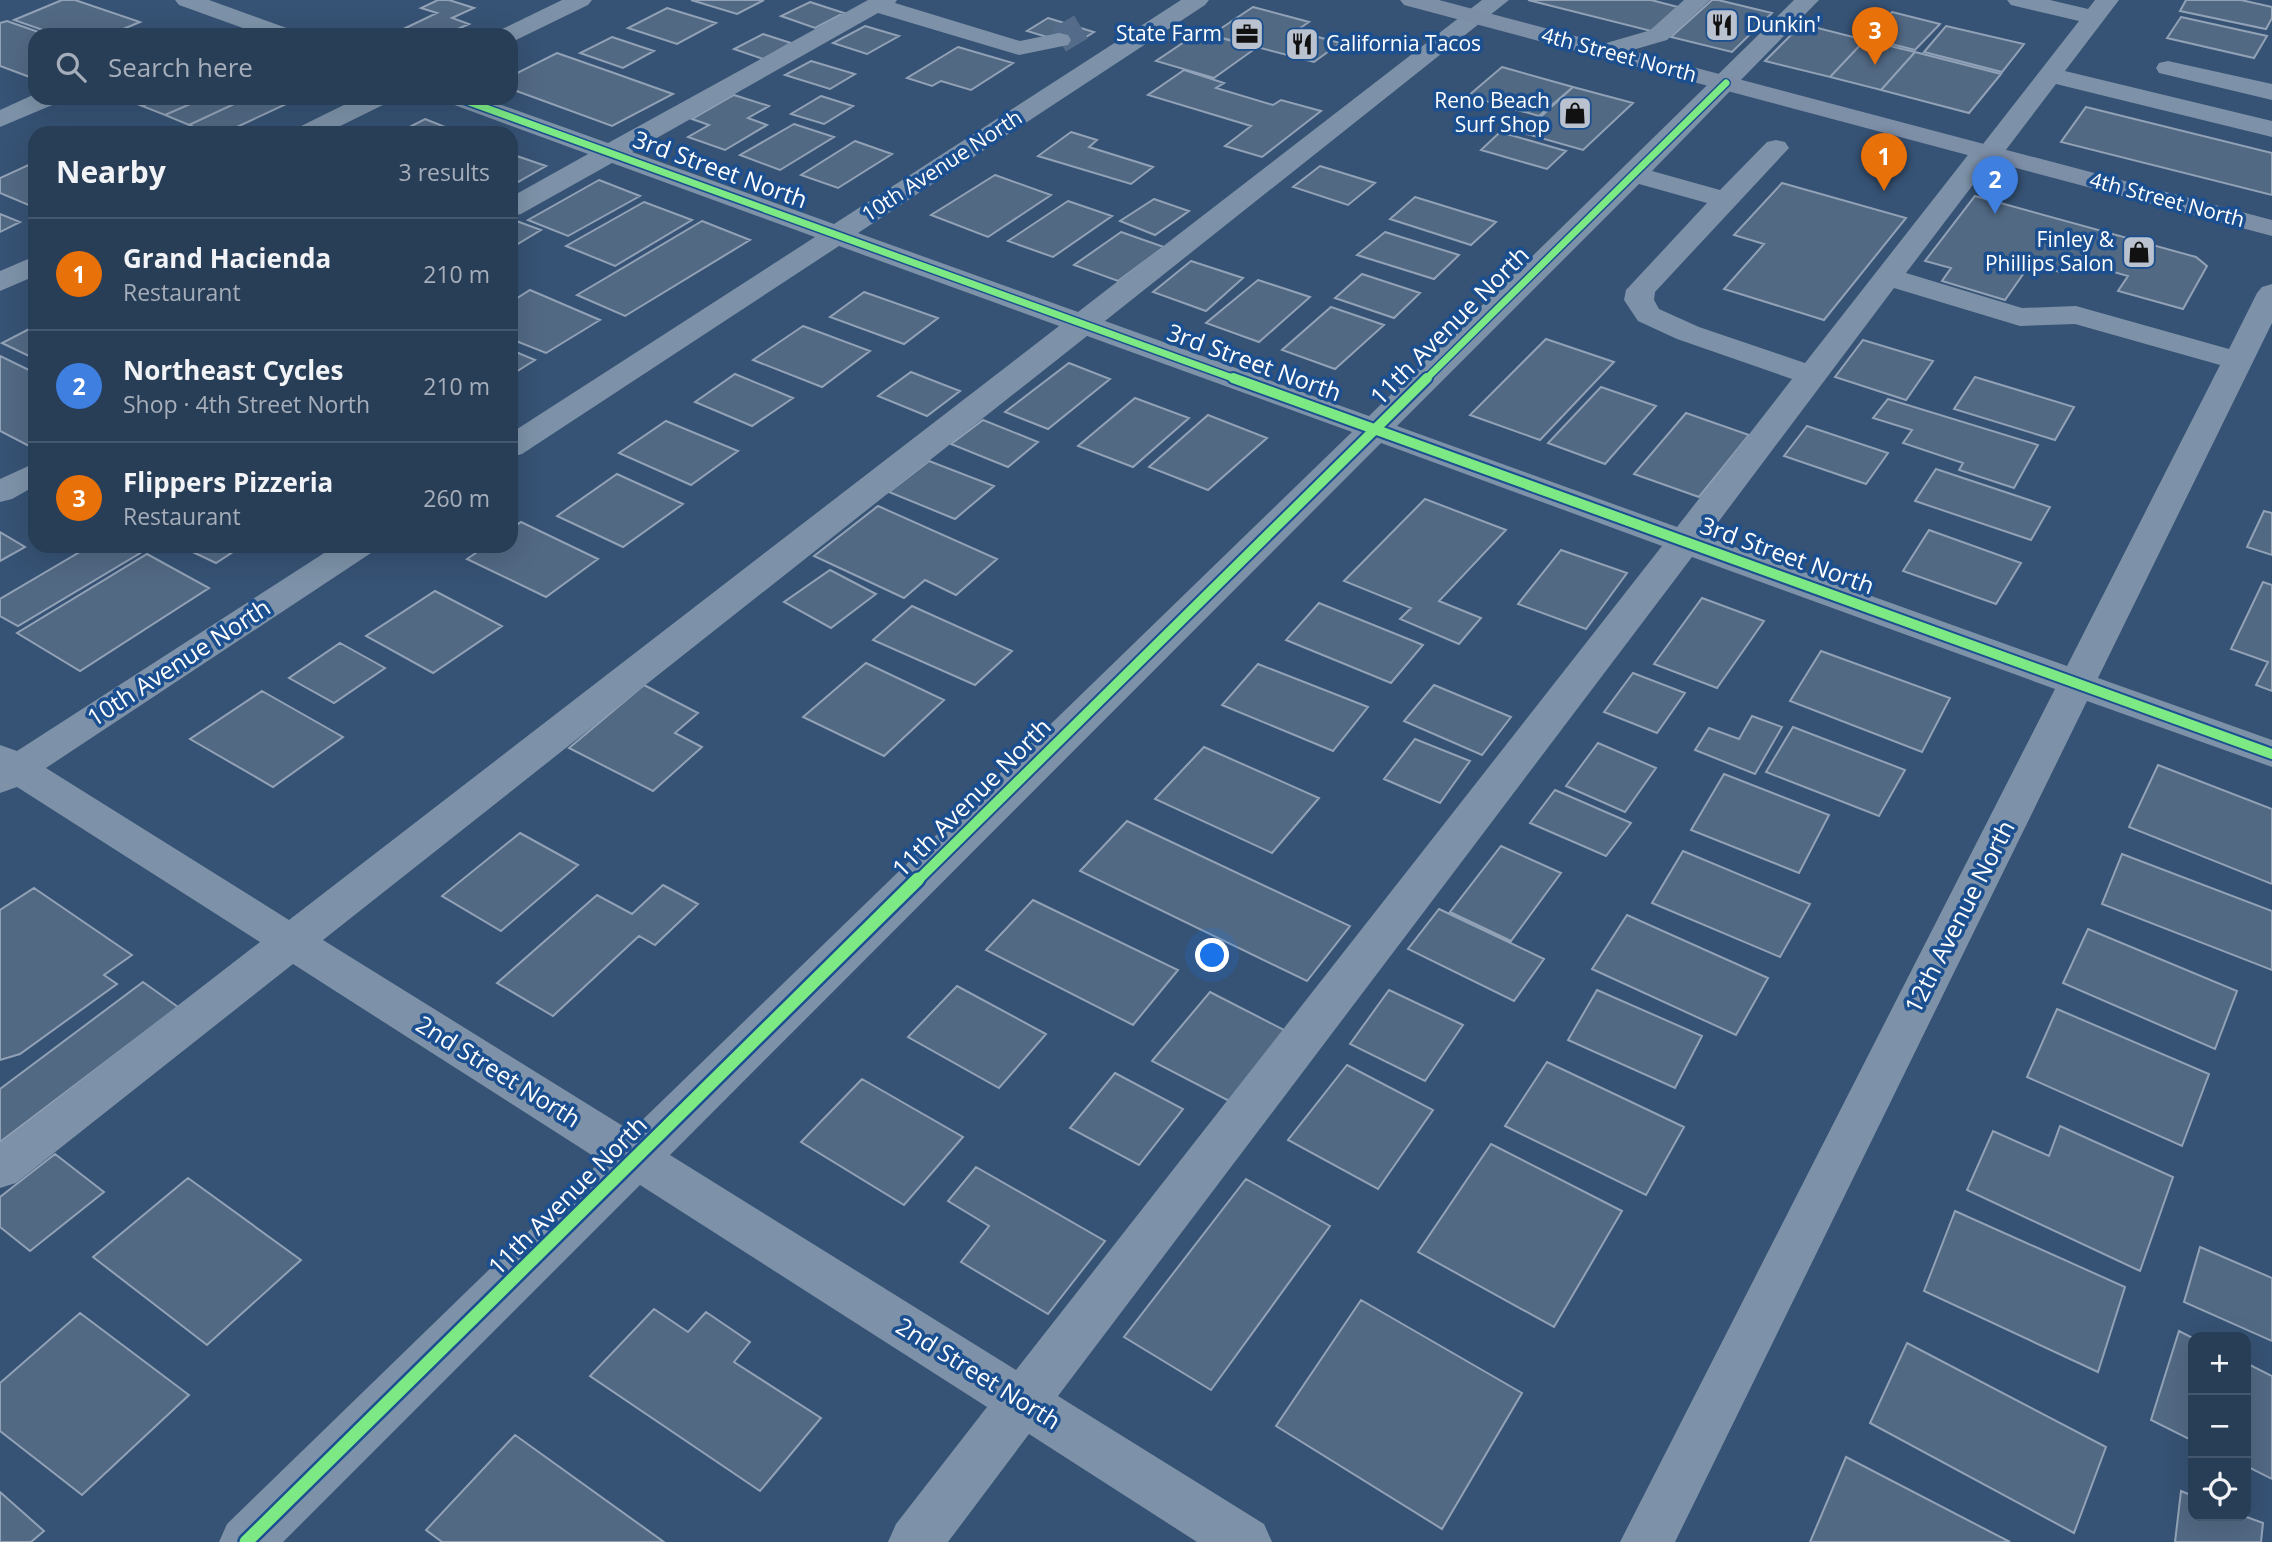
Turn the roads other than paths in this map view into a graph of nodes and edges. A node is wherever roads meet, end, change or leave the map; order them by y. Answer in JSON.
{"nodes":[{"id":1,"x":187,"y":0,"type":"edge"},
{"id":2,"x":580,"y":0,"type":"edge"},
{"id":3,"x":1197,"y":0,"type":"edge"},
{"id":4,"x":1412,"y":0,"type":"edge"},
{"id":5,"x":1698,"y":0,"type":"edge"},
{"id":6,"x":1807,"y":0,"type":"edge"},
{"id":7,"x":2019,"y":0,"type":"edge"},
{"id":8,"x":881,"y":3,"type":"edge"},
{"id":9,"x":256,"y":5,"type":"dead end"},
{"id":10,"x":1486,"y":8,"type":"edge"},
{"id":11,"x":2101,"y":9,"type":"edge"},
{"id":12,"x":232,"y":16,"type":"junction"},
{"id":13,"x":209,"y":28,"type":"edge"},
{"id":14,"x":265,"y":28,"type":"edge"},
{"id":15,"x":518,"y":30,"type":"edge"},
{"id":16,"x":1055,"y":32,"type":"tunnel mouth"},
{"id":17,"x":1605,"y":51,"type":"junction"},
{"id":18,"x":2168,"y":68,"type":"dead end"},
{"id":19,"x":2050,"y":75,"type":"junction"},
{"id":20,"x":1727,"y":83,"type":"junction"},
{"id":21,"x":2272,"y":92,"type":"edge"},
{"id":22,"x":31,"y":105,"type":"edge"},
{"id":23,"x":364,"y":105,"type":"edge"},
{"id":24,"x":477,"y":105,"type":"edge"},
{"id":25,"x":0,"y":118,"type":"edge"},
{"id":26,"x":320,"y":126,"type":"edge"},
{"id":27,"x":2272,"y":129,"type":"edge"},
{"id":28,"x":1776,"y":148,"type":"dead end"},
{"id":29,"x":610,"y":153,"type":"junction"},
{"id":30,"x":1987,"y":153,"type":"junction"},
{"id":31,"x":1633,"y":174,"type":"junction"},
{"id":32,"x":1725,"y":200,"type":"junction"},
{"id":33,"x":518,"y":204,"type":"edge"},
{"id":34,"x":2272,"y":228,"type":"edge"},
{"id":35,"x":836,"y":235,"type":"junction"},
{"id":36,"x":28,"y":268,"type":"edge"},
{"id":37,"x":1887,"y":277,"type":"junction"},
{"id":38,"x":0,"y":282,"type":"edge"},
{"id":39,"x":2272,"y":293,"type":"edge"},
{"id":40,"x":1083,"y":324,"type":"junction"},
{"id":41,"x":2251,"y":356,"type":"edge"},
{"id":42,"x":1812,"y":376,"type":"junction"},
{"id":43,"x":1375,"y":430,"type":"junction"},
{"id":44,"x":518,"y":442,"type":"edge"},
{"id":45,"x":28,"y":477,"type":"edge"},
{"id":46,"x":0,"y":492,"type":"edge"},
{"id":47,"x":1684,"y":541,"type":"junction"},
{"id":48,"x":348,"y":553,"type":"edge"},
{"id":49,"x":2077,"y":683,"type":"junction"},
{"id":50,"x":2272,"y":754,"type":"edge"},
{"id":51,"x":6,"y":769,"type":"edge"},
{"id":52,"x":291,"y":942,"type":"junction"},
{"id":53,"x":636,"y":1158,"type":"junction"},
{"id":54,"x":0,"y":1169,"type":"edge"},
{"id":55,"x":1023,"y":1402,"type":"junction"},
{"id":56,"x":246,"y":1542,"type":"edge"},
{"id":57,"x":915,"y":1542,"type":"edge"},
{"id":58,"x":1245,"y":1542,"type":"edge"},
{"id":59,"x":1647,"y":1542,"type":"edge"}],
"edges":[{"from":1,"to":12,"type":"street"},
{"from":2,"to":15,"type":"street"},
{"from":3,"to":35,"type":"street","name":"10th Avenue North"},
{"from":4,"to":10,"type":"main road","name":"4th Street North"},
{"from":5,"to":17,"type":"street"},
{"from":6,"to":20,"type":"street","name":"11th Avenue North"},
{"from":7,"to":11,"type":"street"},
{"from":8,"to":16,"type":"street"},
{"from":8,"to":29,"type":"street"},
{"from":9,"to":12,"type":"street"},
{"from":10,"to":17,"type":"main road","name":"4th Street North"},
{"from":10,"to":40,"type":"street"},
{"from":11,"to":19,"type":"street"},
{"from":12,"to":13,"type":"street"},
{"from":12,"to":14,"type":"street"},
{"from":17,"to":20,"type":"main road","name":"4th Street North"},
{"from":18,"to":21,"type":"street"},
{"from":19,"to":27,"type":"street"},
{"from":19,"to":30,"type":"street"},
{"from":20,"to":30,"type":"main road","name":"4th Street North"},
{"from":20,"to":31,"type":"street","name":"11th Avenue North"},
{"from":22,"to":25,"type":"street"},
{"from":23,"to":26,"type":"street"},
{"from":24,"to":29,"type":"street","name":"3rd Street North"},
{"from":28,"to":32,"type":"street"},
{"from":29,"to":33,"type":"street"},
{"from":29,"to":35,"type":"street","name":"3rd Street North"},
{"from":30,"to":34,"type":"main road","name":"4th Street North"},
{"from":30,"to":37,"type":"street"},
{"from":31,"to":32,"type":"street"},
{"from":31,"to":43,"type":"street","name":"11th Avenue North"},
{"from":32,"to":42,"type":"street"},
{"from":35,"to":40,"type":"street","name":"3rd Street North"},
{"from":35,"to":44,"type":"street","name":"10th Avenue North"},
{"from":36,"to":38,"type":"street"},
{"from":37,"to":41,"type":"street"},
{"from":37,"to":42,"type":"street"},
{"from":39,"to":41,"type":"street","name":"12th Avenue North"},
{"from":40,"to":43,"type":"street","name":"3rd Street North"},
{"from":40,"to":52,"type":"street"},
{"from":41,"to":49,"type":"street","name":"12th Avenue North"},
{"from":42,"to":47,"type":"street"},
{"from":43,"to":47,"type":"street","name":"3rd Street North"},
{"from":43,"to":53,"type":"street","name":"11th Avenue North"},
{"from":45,"to":46,"type":"street"},
{"from":47,"to":49,"type":"street","name":"3rd Street North"},
{"from":47,"to":55,"type":"street"},
{"from":48,"to":51,"type":"street","name":"10th Avenue North"},
{"from":49,"to":50,"type":"street","name":"3rd Street North"},
{"from":49,"to":59,"type":"street","name":"12th Avenue North"},
{"from":51,"to":52,"type":"street","name":"2nd Street North"},
{"from":52,"to":53,"type":"street","name":"2nd Street North"},
{"from":52,"to":54,"type":"street"},
{"from":53,"to":55,"type":"street","name":"2nd Street North"},
{"from":53,"to":56,"type":"street","name":"11th Avenue North"},
{"from":55,"to":57,"type":"street"},
{"from":55,"to":58,"type":"street","name":"2nd Street North"}]}
